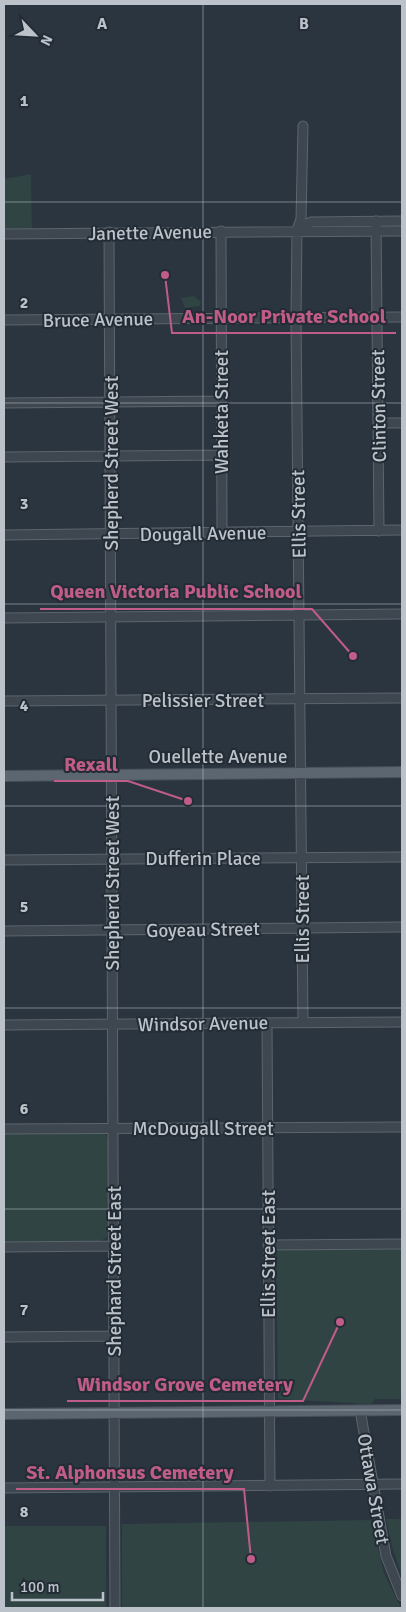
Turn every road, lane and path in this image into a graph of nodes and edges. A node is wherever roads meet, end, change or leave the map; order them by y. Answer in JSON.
{"nodes":[{"id":1,"x":303,"y":126,"type":"dead end"},
{"id":2,"x":402,"y":221,"type":"edge"},
{"id":3,"x":376,"y":226,"type":"junction"},
{"id":4,"x":297,"y":230,"type":"junction"},
{"id":5,"x":221,"y":231,"type":"junction"},
{"id":6,"x":402,"y":231,"type":"edge"},
{"id":7,"x":109,"y":232,"type":"junction"},
{"id":8,"x":4,"y":234,"type":"edge"},
{"id":9,"x":377,"y":317,"type":"junction"},
{"id":10,"x":402,"y":317,"type":"edge"},
{"id":11,"x":221,"y":318,"type":"junction"},
{"id":12,"x":296,"y":318,"type":"junction"},
{"id":13,"x":110,"y":319,"type":"junction"},
{"id":14,"x":4,"y":320,"type":"edge"},
{"id":15,"x":221,"y":401,"type":"junction"},
{"id":16,"x":111,"y":402,"type":"junction"},
{"id":17,"x":4,"y":404,"type":"edge"},
{"id":18,"x":378,"y":423,"type":"junction"},
{"id":19,"x":402,"y":423,"type":"edge"},
{"id":20,"x":222,"y":454,"type":"junction"},
{"id":21,"x":111,"y":455,"type":"junction"},
{"id":22,"x":4,"y":457,"type":"edge"},
{"id":23,"x":379,"y":530,"type":"junction"},
{"id":24,"x":402,"y":530,"type":"edge"},
{"id":25,"x":222,"y":532,"type":"junction"},
{"id":26,"x":298,"y":532,"type":"junction"},
{"id":27,"x":112,"y":534,"type":"junction"},
{"id":28,"x":4,"y":535,"type":"edge"},
{"id":29,"x":402,"y":614,"type":"edge"},
{"id":30,"x":299,"y":615,"type":"junction"},
{"id":31,"x":112,"y":617,"type":"junction"},
{"id":32,"x":4,"y":618,"type":"edge"},
{"id":33,"x":402,"y":698,"type":"edge"},
{"id":34,"x":300,"y":699,"type":"junction"},
{"id":35,"x":112,"y":700,"type":"junction"},
{"id":36,"x":4,"y":701,"type":"edge"},
{"id":37,"x":402,"y":772,"type":"edge"},
{"id":38,"x":301,"y":773,"type":"junction"},
{"id":39,"x":112,"y":774,"type":"junction"},
{"id":40,"x":4,"y":776,"type":"edge"},
{"id":41,"x":402,"y":857,"type":"edge"},
{"id":42,"x":302,"y":858,"type":"junction"},
{"id":43,"x":112,"y":859,"type":"junction"},
{"id":44,"x":4,"y":860,"type":"edge"},
{"id":45,"x":302,"y":928,"type":"junction"},
{"id":46,"x":402,"y":928,"type":"edge"},
{"id":47,"x":112,"y":930,"type":"junction"},
{"id":48,"x":4,"y":931,"type":"edge"},
{"id":49,"x":302,"y":1022,"type":"junction"},
{"id":50,"x":402,"y":1022,"type":"edge"},
{"id":51,"x":267,"y":1023,"type":"junction"},
{"id":52,"x":112,"y":1024,"type":"junction"},
{"id":53,"x":4,"y":1025,"type":"edge"},
{"id":54,"x":402,"y":1126,"type":"edge"},
{"id":55,"x":268,"y":1127,"type":"junction"},
{"id":56,"x":113,"y":1128,"type":"junction"},
{"id":57,"x":4,"y":1129,"type":"edge"},
{"id":58,"x":402,"y":1244,"type":"edge"},
{"id":59,"x":268,"y":1245,"type":"junction"},
{"id":60,"x":114,"y":1246,"type":"junction"},
{"id":61,"x":4,"y":1247,"type":"edge"},
{"id":62,"x":114,"y":1336,"type":"junction"},
{"id":63,"x":4,"y":1337,"type":"edge"},
{"id":64,"x":269,"y":1410,"type":"junction"},
{"id":65,"x":360,"y":1410,"type":"junction"},
{"id":66,"x":402,"y":1410,"type":"edge"},
{"id":67,"x":114,"y":1412,"type":"junction"},
{"id":68,"x":4,"y":1414,"type":"edge"},
{"id":69,"x":402,"y":1484,"type":"edge"},
{"id":70,"x":373,"y":1485,"type":"junction"},
{"id":71,"x":270,"y":1486,"type":"junction"},
{"id":72,"x":115,"y":1487,"type":"junction"},
{"id":73,"x":4,"y":1488,"type":"edge"},
{"id":74,"x":402,"y":1596,"type":"edge"},
{"id":75,"x":116,"y":1608,"type":"edge"}],
"edges":[{"from":1,"to":4,"type":"street","name":"Ellis Street"},
{"from":2,"to":3,"type":"street","name":"Janette Avenue"},
{"from":3,"to":4,"type":"street","name":"Janette Avenue"},
{"from":3,"to":6,"type":"street","name":"Janette Avenue"},
{"from":3,"to":9,"type":"street","name":"Clinton Street"},
{"from":4,"to":5,"type":"street","name":"Janette Avenue"},
{"from":4,"to":12,"type":"street","name":"Ellis Street"},
{"from":5,"to":7,"type":"street","name":"Janette Avenue"},
{"from":5,"to":11,"type":"street","name":"Wahketa Street"},
{"from":7,"to":8,"type":"street","name":"Janette Avenue"},
{"from":7,"to":13,"type":"street","name":"Shepherd Street West"},
{"from":9,"to":10,"type":"street","name":"Bruce Avenue"},
{"from":9,"to":12,"type":"street","name":"Bruce Avenue"},
{"from":9,"to":18,"type":"street","name":"Clinton Street"},
{"from":11,"to":12,"type":"street","name":"Bruce Avenue"},
{"from":11,"to":13,"type":"street","name":"Bruce Avenue"},
{"from":11,"to":15,"type":"street","name":"Wahketa Street"},
{"from":12,"to":26,"type":"street","name":"Ellis Street"},
{"from":13,"to":14,"type":"street","name":"Bruce Avenue"},
{"from":13,"to":16,"type":"street","name":"Shepherd Street West"},
{"from":15,"to":16,"type":"street"},
{"from":15,"to":20,"type":"street","name":"Wahketa Street"},
{"from":16,"to":17,"type":"street"},
{"from":16,"to":21,"type":"street","name":"Shepherd Street West"},
{"from":18,"to":19,"type":"street"},
{"from":18,"to":23,"type":"street","name":"Clinton Street"},
{"from":20,"to":21,"type":"street"},
{"from":20,"to":25,"type":"street","name":"Wahketa Street"},
{"from":21,"to":22,"type":"street"},
{"from":21,"to":27,"type":"street","name":"Shepherd Street West"},
{"from":23,"to":24,"type":"street","name":"Dougall Avenue"},
{"from":23,"to":26,"type":"street","name":"Dougall Avenue"},
{"from":25,"to":26,"type":"street","name":"Dougall Avenue"},
{"from":25,"to":27,"type":"street","name":"Dougall Avenue"},
{"from":26,"to":30,"type":"street","name":"Ellis Street"},
{"from":27,"to":28,"type":"street","name":"Dougall Avenue"},
{"from":27,"to":31,"type":"street","name":"Shepherd Street West"},
{"from":29,"to":30,"type":"street"},
{"from":30,"to":31,"type":"street"},
{"from":30,"to":34,"type":"street","name":"Ellis Street"},
{"from":31,"to":32,"type":"street"},
{"from":31,"to":35,"type":"street","name":"Shepherd Street West"},
{"from":33,"to":34,"type":"street","name":"Pelissier Street"},
{"from":34,"to":35,"type":"street","name":"Pelissier Street"},
{"from":34,"to":38,"type":"street","name":"Ellis Street"},
{"from":35,"to":36,"type":"street","name":"Pelissier Street"},
{"from":35,"to":39,"type":"street","name":"Shepherd Street West"},
{"from":37,"to":38,"type":"main road","name":"Ouellette Avenue"},
{"from":38,"to":39,"type":"main road","name":"Ouellette Avenue"},
{"from":38,"to":42,"type":"street","name":"Ellis Street"},
{"from":39,"to":40,"type":"main road","name":"Ouellette Avenue"},
{"from":39,"to":43,"type":"street","name":"Shepherd Street West"},
{"from":41,"to":42,"type":"street","name":"Dufferin Place"},
{"from":42,"to":43,"type":"street","name":"Dufferin Place"},
{"from":42,"to":45,"type":"street","name":"Ellis Street"},
{"from":43,"to":44,"type":"street","name":"Dufferin Place"},
{"from":43,"to":47,"type":"street","name":"Shepherd Street West"},
{"from":45,"to":46,"type":"street","name":"Goyeau Street"},
{"from":45,"to":47,"type":"street","name":"Goyeau Street"},
{"from":45,"to":49,"type":"street","name":"Ellis Street"},
{"from":47,"to":48,"type":"street","name":"Goyeau Street"},
{"from":47,"to":52,"type":"street","name":"Shepherd Street West"},
{"from":49,"to":50,"type":"street","name":"Windsor Avenue"},
{"from":49,"to":51,"type":"street","name":"Windsor Avenue"},
{"from":51,"to":52,"type":"street","name":"Windsor Avenue"},
{"from":51,"to":55,"type":"street","name":"Ellis Street East"},
{"from":52,"to":53,"type":"street","name":"Windsor Avenue"},
{"from":52,"to":56,"type":"street","name":"Shephard Street East"},
{"from":54,"to":55,"type":"street","name":"McDougall Street"},
{"from":55,"to":56,"type":"street","name":"McDougall Street"},
{"from":55,"to":59,"type":"street","name":"Ellis Street East"},
{"from":56,"to":57,"type":"street","name":"McDougall Street"},
{"from":56,"to":60,"type":"street","name":"Shephard Street East"},
{"from":58,"to":59,"type":"street"},
{"from":59,"to":64,"type":"street","name":"Ellis Street East"},
{"from":60,"to":61,"type":"street"},
{"from":60,"to":62,"type":"street","name":"Shephard Street East"},
{"from":62,"to":63,"type":"street"},
{"from":62,"to":67,"type":"street","name":"Shephard Street East"},
{"from":64,"to":65,"type":"main road"},
{"from":64,"to":67,"type":"main road"},
{"from":64,"to":71,"type":"street","name":"Ellis Street East"},
{"from":65,"to":66,"type":"main road"},
{"from":65,"to":70,"type":"street","name":"Ottawa Street"},
{"from":67,"to":68,"type":"main road"},
{"from":67,"to":72,"type":"street","name":"Shephard Street East"},
{"from":69,"to":70,"type":"street"},
{"from":70,"to":71,"type":"street"},
{"from":70,"to":74,"type":"street","name":"Ottawa Street"},
{"from":71,"to":72,"type":"street"},
{"from":72,"to":73,"type":"street"},
{"from":72,"to":75,"type":"street","name":"Shephard Street East"}]}
